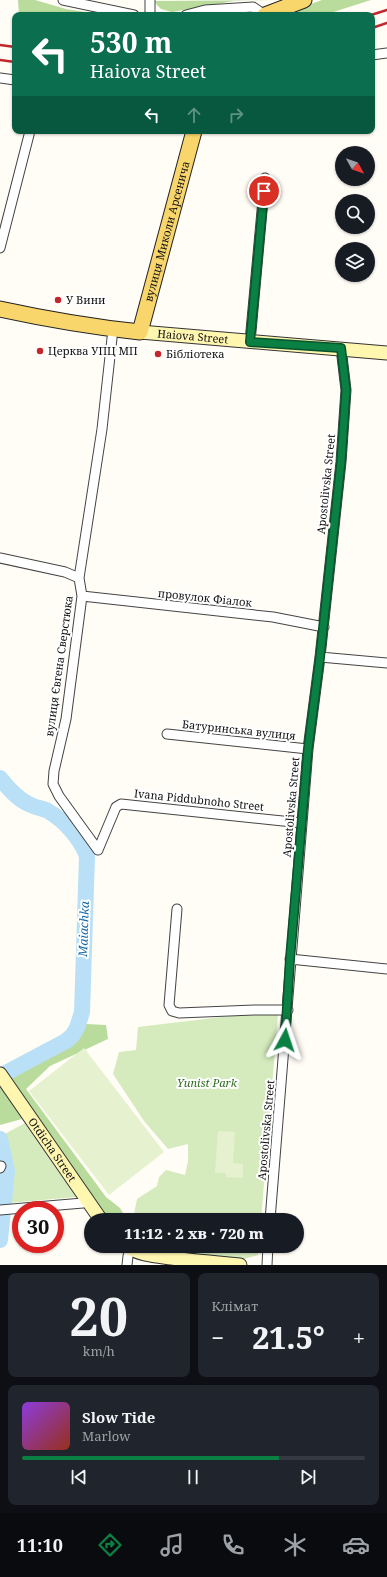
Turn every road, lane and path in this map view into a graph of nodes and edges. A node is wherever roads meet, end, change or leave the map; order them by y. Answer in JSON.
{"nodes":[{"id":1,"x":63,"y":0,"type":"edge"},
{"id":2,"x":150,"y":0,"type":"edge"},
{"id":3,"x":304,"y":0,"type":"edge"},
{"id":4,"x":120,"y":12,"type":"edge"},
{"id":5,"x":150,"y":12,"type":"edge"},
{"id":6,"x":197,"y":12,"type":"edge"},
{"id":7,"x":260,"y":12,"type":"edge"},
{"id":8,"x":273,"y":12,"type":"edge"},
{"id":9,"x":387,"y":53,"type":"edge"},
{"id":10,"x":375,"y":55,"type":"edge"},
{"id":11,"x":0,"y":78,"type":"edge"},
{"id":12,"x":12,"y":80,"type":"edge"},
{"id":13,"x":29,"y":134,"type":"edge"},
{"id":14,"x":193,"y":134,"type":"edge"},
{"id":15,"x":265,"y":178,"type":"dead end"},
{"id":16,"x":0,"y":248,"type":"edge"},
{"id":17,"x":0,"y":310,"type":"edge"},
{"id":18,"x":113,"y":329,"type":"junction"},
{"id":19,"x":140,"y":332,"type":"junction"},
{"id":20,"x":250,"y":342,"type":"junction"},
{"id":21,"x":341,"y":348,"type":"junction"},
{"id":22,"x":387,"y":353,"type":"edge"},
{"id":23,"x":0,"y":558,"type":"edge"},
{"id":24,"x":79,"y":578,"type":"junction"},
{"id":25,"x":82,"y":596,"type":"junction"},
{"id":26,"x":324,"y":627,"type":"junction"},
{"id":27,"x":320,"y":657,"type":"junction"},
{"id":28,"x":387,"y":663,"type":"edge"},
{"id":29,"x":167,"y":734,"type":"dead end"},
{"id":30,"x":308,"y":749,"type":"junction"},
{"id":31,"x":302,"y":823,"type":"junction"},
{"id":32,"x":98,"y":850,"type":"joint"},
{"id":33,"x":177,"y":909,"type":"dead end"},
{"id":34,"x":290,"y":959,"type":"junction"},
{"id":35,"x":387,"y":969,"type":"edge"},
{"id":36,"x":288,"y":1010,"type":"junction"},
{"id":37,"x":2,"y":1077,"type":"edge"},
{"id":38,"x":87,"y":1201,"type":"junction"},
{"id":39,"x":0,"y":1210,"type":"edge"},
{"id":40,"x":96,"y":1213,"type":"edge"},
{"id":41,"x":271,"y":1213,"type":"edge"},
{"id":42,"x":128,"y":1253,"type":"edge"},
{"id":43,"x":142,"y":1253,"type":"edge"},
{"id":44,"x":268,"y":1253,"type":"edge"},
{"id":45,"x":127,"y":1265,"type":"edge"},
{"id":46,"x":240,"y":1265,"type":"edge"},
{"id":47,"x":267,"y":1265,"type":"edge"}],
"edges":[{"from":1,"to":4,"type":"street"},
{"from":2,"to":5,"type":"street"},
{"from":3,"to":8,"type":"main road"},
{"from":6,"to":7,"type":"street"},
{"from":9,"to":10,"type":"street"},
{"from":11,"to":12,"type":"street"},
{"from":13,"to":16,"type":"street"},
{"from":14,"to":19,"type":"main road","name":"вулиця Миколи Арсенича"},
{"from":15,"to":20,"type":"street"},
{"from":17,"to":18,"type":"main road","name":"Haiova Street"},
{"from":18,"to":19,"type":"main road","name":"Haiova Street"},
{"from":18,"to":24,"type":"street","name":"вулиця Євгена Сверстюка"},
{"from":19,"to":20,"type":"street","name":"Haiova Street"},
{"from":20,"to":21,"type":"street","name":"Haiova Street"},
{"from":21,"to":22,"type":"street","name":"Haiova Street"},
{"from":21,"to":26,"type":"street","name":"Apostolivska Street"},
{"from":23,"to":24,"type":"street"},
{"from":24,"to":25,"type":"street","name":"вулиця Євгена Сверстюка"},
{"from":25,"to":26,"type":"street","name":"провулок Фіалок"},
{"from":25,"to":32,"type":"street","name":"вулиця Євгена Сверстюка"},
{"from":26,"to":27,"type":"street","name":"Apostolivska Street"},
{"from":27,"to":28,"type":"street"},
{"from":27,"to":30,"type":"street","name":"Apostolivska Street"},
{"from":29,"to":30,"type":"street","name":"Батуринська вулиця"},
{"from":30,"to":31,"type":"street","name":"Apostolivska Street"},
{"from":31,"to":32,"type":"street","name":"Ivana Piddubnoho Street"},
{"from":31,"to":34,"type":"street","name":"Apostolivska Street"},
{"from":33,"to":36,"type":"street"},
{"from":34,"to":35,"type":"street"},
{"from":34,"to":36,"type":"street","name":"Apostolivska Street"},
{"from":36,"to":41,"type":"street","name":"Apostolivska Street"},
{"from":37,"to":38,"type":"street","name":"Otdicha Street"},
{"from":38,"to":39,"type":"street"},
{"from":38,"to":40,"type":"street","name":"Otdicha Street"},
{"from":42,"to":45,"type":"street"},
{"from":43,"to":46,"type":"street"},
{"from":44,"to":47,"type":"street"}]}
